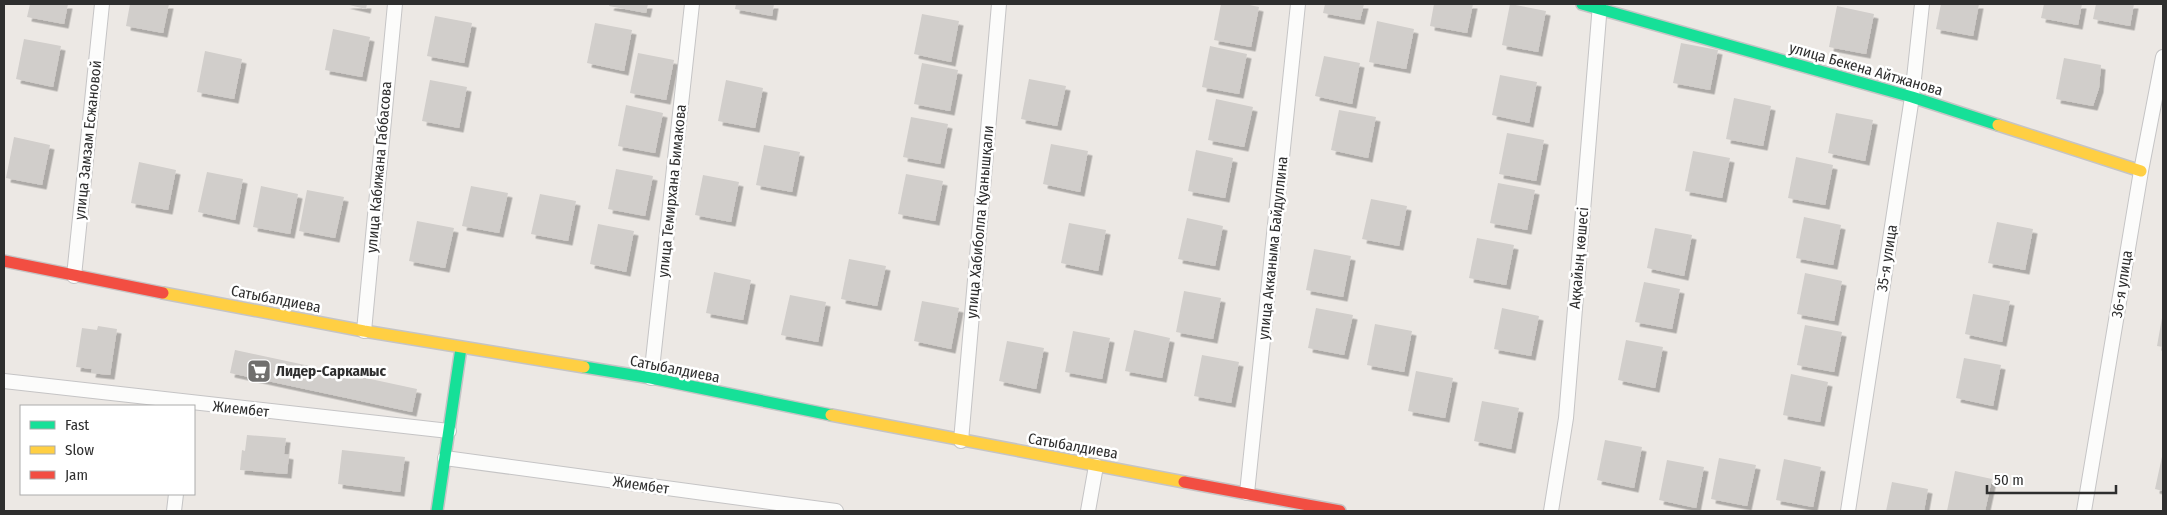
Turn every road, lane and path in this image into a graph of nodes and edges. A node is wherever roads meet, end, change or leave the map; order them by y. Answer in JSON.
{"nodes":[{"id":1,"x":102,"y":4,"type":"edge"},
{"id":2,"x":395,"y":4,"type":"edge"},
{"id":3,"x":692,"y":4,"type":"edge"},
{"id":4,"x":999,"y":4,"type":"edge"},
{"id":5,"x":1298,"y":4,"type":"edge"},
{"id":6,"x":1582,"y":4,"type":"edge"},
{"id":7,"x":1922,"y":4,"type":"edge"},
{"id":8,"x":1600,"y":7,"type":"edge"},
{"id":9,"x":2163,"y":57,"type":"edge"},
{"id":10,"x":1912,"y":97,"type":"junction"},
{"id":11,"x":2140,"y":171,"type":"junction"},
{"id":12,"x":4,"y":261,"type":"edge"},
{"id":13,"x":74,"y":276,"type":"junction"},
{"id":14,"x":364,"y":331,"type":"junction"},
{"id":15,"x":460,"y":348,"type":"junction"},
{"id":16,"x":651,"y":378,"type":"junction"},
{"id":17,"x":4,"y":381,"type":"edge"},
{"id":18,"x":184,"y":404,"type":"edge"},
{"id":19,"x":195,"y":405,"type":"edge"},
{"id":20,"x":448,"y":431,"type":"junction"},
{"id":21,"x":961,"y":441,"type":"junction"},
{"id":22,"x":445,"y":458,"type":"junction"},
{"id":23,"x":1096,"y":466,"type":"junction"},
{"id":24,"x":1247,"y":493,"type":"junction"},
{"id":25,"x":176,"y":495,"type":"edge"},
{"id":26,"x":1315,"y":509,"type":"edge"},
{"id":27,"x":174,"y":511,"type":"edge"},
{"id":28,"x":437,"y":511,"type":"edge"},
{"id":29,"x":836,"y":511,"type":"edge"},
{"id":30,"x":1088,"y":511,"type":"edge"},
{"id":31,"x":1340,"y":511,"type":"edge"},
{"id":32,"x":1551,"y":511,"type":"edge"},
{"id":33,"x":1848,"y":511,"type":"edge"},
{"id":34,"x":2084,"y":511,"type":"edge"}],
"edges":[{"from":1,"to":13,"type":"street","name":"улица Замзам Есжановой"},
{"from":2,"to":14,"type":"street","name":"улица Кабижана Габбасова"},
{"from":3,"to":16,"type":"street","name":"улица Темирхана Бимакова"},
{"from":4,"to":21,"type":"street","name":"улица Хабиболла Қуанышқали"},
{"from":5,"to":24,"type":"street","name":"улица Акканыма Байдуллина"},
{"from":6,"to":8,"type":"street","name":"улица Бекена Айтжанова"},
{"from":7,"to":10,"type":"street","name":"35-я улица"},
{"from":8,"to":10,"type":"street","name":"улица Бекена Айтжанова"},
{"from":8,"to":32,"type":"street","name":"Аққайың көшесі"},
{"from":9,"to":11,"type":"street","name":"36-я улица"},
{"from":10,"to":11,"type":"street","name":"улица Бекена Айтжанова"},
{"from":10,"to":33,"type":"street","name":"35-я улица"},
{"from":11,"to":34,"type":"street","name":"36-я улица"},
{"from":12,"to":13,"type":"street","name":"Сатыбалдиева"},
{"from":13,"to":14,"type":"street","name":"Сатыбалдиева"},
{"from":14,"to":15,"type":"street","name":"Сатыбалдиева"},
{"from":15,"to":16,"type":"street","name":"Сатыбалдиева"},
{"from":15,"to":20,"type":"street"},
{"from":16,"to":21,"type":"street","name":"Сатыбалдиева"},
{"from":17,"to":18,"type":"street","name":"Жиембет"},
{"from":19,"to":20,"type":"street","name":"Жиембет"},
{"from":20,"to":22,"type":"street"},
{"from":21,"to":23,"type":"street","name":"Сатыбалдиева"},
{"from":22,"to":28,"type":"street"},
{"from":22,"to":29,"type":"street","name":"Жиембет"},
{"from":23,"to":24,"type":"street","name":"Сатыбалдиева"},
{"from":23,"to":30,"type":"street"},
{"from":24,"to":26,"type":"street","name":"Сатыбалдиева"},
{"from":25,"to":27,"type":"street"},
{"from":26,"to":31,"type":"street","name":"Сатыбалдиева"}]}
